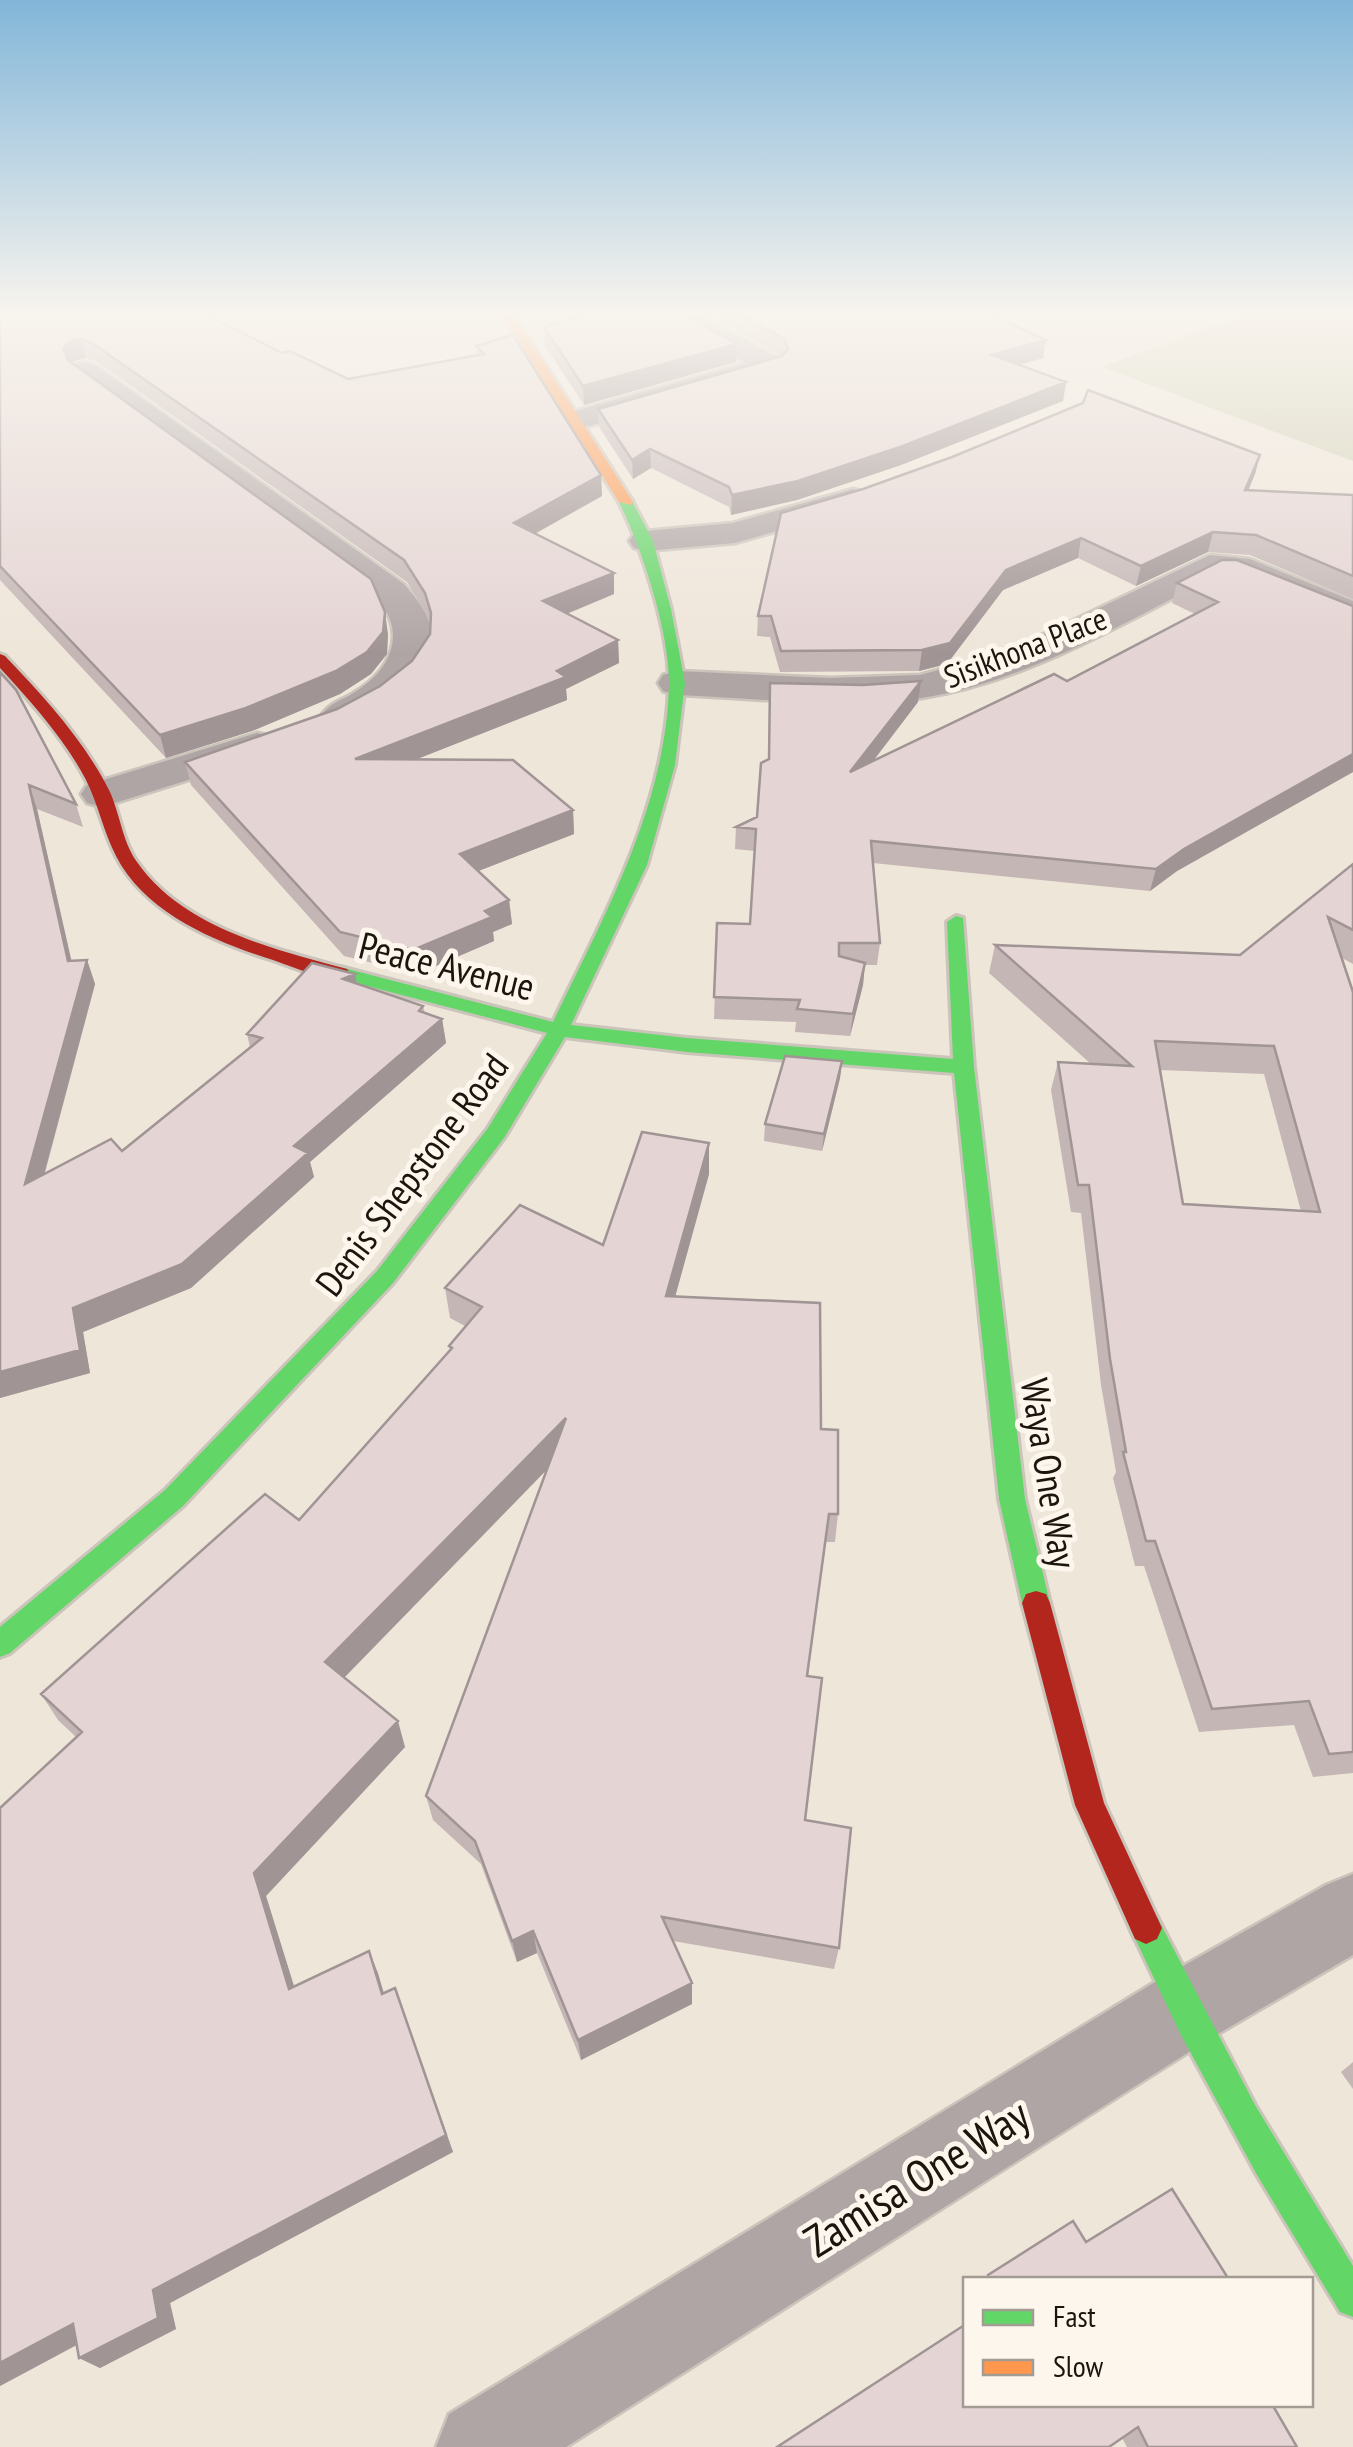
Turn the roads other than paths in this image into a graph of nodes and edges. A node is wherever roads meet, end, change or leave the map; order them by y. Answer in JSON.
{"nodes":[{"id":1,"x":163,"y":425,"type":"edge"},
{"id":2,"x":575,"y":425,"type":"edge"},
{"id":3,"x":880,"y":489,"type":"edge"},
{"id":4,"x":646,"y":541,"type":"junction"},
{"id":5,"x":1353,"y":614,"type":"edge"},
{"id":6,"x":0,"y":659,"type":"edge"},
{"id":7,"x":677,"y":683,"type":"junction"},
{"id":8,"x":102,"y":794,"type":"junction"},
{"id":9,"x":956,"y":922,"type":"dead end"},
{"id":10,"x":559,"y":1030,"type":"junction"},
{"id":11,"x":964,"y":1067,"type":"junction"},
{"id":12,"x":0,"y":1644,"type":"edge"},
{"id":13,"x":1353,"y":1912,"type":"edge"},
{"id":14,"x":1183,"y":2010,"type":"junction"},
{"id":15,"x":1353,"y":2299,"type":"edge"},
{"id":16,"x":482,"y":2447,"type":"edge"}],
"edges":[{"from":1,"to":8,"type":"street"},
{"from":2,"to":4,"type":"street","name":"Denis Shepstone Road"},
{"from":3,"to":4,"type":"street"},
{"from":4,"to":7,"type":"street","name":"Denis Shepstone Road"},
{"from":5,"to":7,"type":"street","name":"Sisikhona Place"},
{"from":6,"to":8,"type":"street","name":"Peace Avenue"},
{"from":7,"to":10,"type":"street","name":"Denis Shepstone Road"},
{"from":8,"to":10,"type":"street","name":"Peace Avenue"},
{"from":9,"to":11,"type":"street","name":"Waya One Way"},
{"from":10,"to":11,"type":"street","name":"Peace Avenue"},
{"from":10,"to":12,"type":"street","name":"Denis Shepstone Road"},
{"from":11,"to":14,"type":"street","name":"Waya One Way"},
{"from":13,"to":14,"type":"street","name":"Zamisa One Way"},
{"from":14,"to":15,"type":"street","name":"Waya One Way"},
{"from":14,"to":16,"type":"street","name":"Zamisa One Way"}]}
